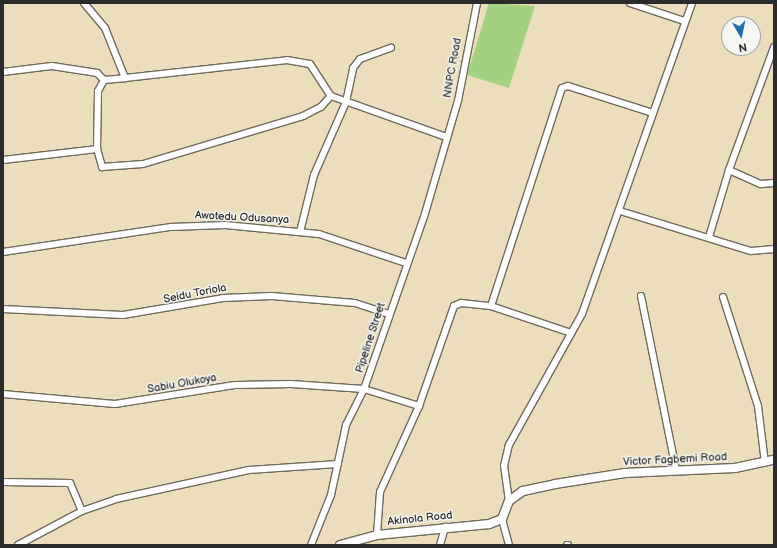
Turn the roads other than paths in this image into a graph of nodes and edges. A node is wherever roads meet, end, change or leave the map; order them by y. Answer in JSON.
{"nodes":[{"id":1,"x":84,"y":3,"type":"edge"},
{"id":2,"x":477,"y":3,"type":"edge"},
{"id":3,"x":630,"y":3,"type":"edge"},
{"id":4,"x":692,"y":3,"type":"edge"},
{"id":5,"x":684,"y":21,"type":"junction"},
{"id":6,"x":774,"y":47,"type":"edge"},
{"id":7,"x":391,"y":48,"type":"dead end"},
{"id":8,"x":767,"y":64,"type":"junction"},
{"id":9,"x":774,"y":67,"type":"edge"},
{"id":10,"x":3,"y":72,"type":"edge"},
{"id":11,"x":126,"y":78,"type":"junction"},
{"id":12,"x":104,"y":80,"type":"junction"},
{"id":13,"x":331,"y":96,"type":"junction"},
{"id":14,"x":346,"y":102,"type":"junction"},
{"id":15,"x":653,"y":113,"type":"junction"},
{"id":16,"x":446,"y":136,"type":"junction"},
{"id":17,"x":97,"y":149,"type":"junction"},
{"id":18,"x":3,"y":160,"type":"edge"},
{"id":19,"x":729,"y":170,"type":"junction"},
{"id":20,"x":774,"y":183,"type":"edge"},
{"id":21,"x":620,"y":211,"type":"junction"},
{"id":22,"x":300,"y":232,"type":"junction"},
{"id":23,"x":709,"y":238,"type":"junction"},
{"id":24,"x":774,"y":249,"type":"edge"},
{"id":25,"x":3,"y":252,"type":"edge"},
{"id":26,"x":406,"y":263,"type":"junction"},
{"id":27,"x":641,"y":296,"type":"dead end"},
{"id":28,"x":723,"y":297,"type":"dead end"},
{"id":29,"x":491,"y":306,"type":"junction"},
{"id":30,"x":3,"y":309,"type":"edge"},
{"id":31,"x":390,"y":314,"type":"junction"},
{"id":32,"x":571,"y":333,"type":"junction"},
{"id":33,"x":364,"y":389,"type":"junction"},
{"id":34,"x":3,"y":394,"type":"edge"},
{"id":35,"x":419,"y":406,"type":"junction"},
{"id":36,"x":774,"y":460,"type":"edge"},
{"id":37,"x":338,"y":464,"type":"junction"},
{"id":38,"x":765,"y":464,"type":"junction"},
{"id":39,"x":676,"y":469,"type":"junction"},
{"id":40,"x":3,"y":482,"type":"edge"},
{"id":41,"x":508,"y":500,"type":"junction"},
{"id":42,"x":82,"y":511,"type":"junction"},
{"id":43,"x":502,"y":519,"type":"junction"},
{"id":44,"x":445,"y":527,"type":"junction"},
{"id":45,"x":376,"y":535,"type":"junction"},
{"id":46,"x":360,"y":542,"type":"edge"},
{"id":47,"x":18,"y":545,"type":"edge"},
{"id":48,"x":311,"y":545,"type":"edge"},
{"id":49,"x":340,"y":545,"type":"edge"},
{"id":50,"x":440,"y":545,"type":"edge"},
{"id":51,"x":509,"y":545,"type":"edge"}],
"edges":[{"from":1,"to":11,"type":"street"},
{"from":2,"to":16,"type":"street","name":"NNPC Road"},
{"from":3,"to":5,"type":"street"},
{"from":4,"to":5,"type":"street"},
{"from":5,"to":15,"type":"street"},
{"from":6,"to":8,"type":"street"},
{"from":7,"to":14,"type":"street"},
{"from":8,"to":9,"type":"street"},
{"from":8,"to":19,"type":"street"},
{"from":10,"to":12,"type":"street"},
{"from":11,"to":12,"type":"street"},
{"from":11,"to":13,"type":"street"},
{"from":12,"to":17,"type":"street"},
{"from":13,"to":14,"type":"street"},
{"from":13,"to":17,"type":"street"},
{"from":14,"to":16,"type":"street"},
{"from":14,"to":22,"type":"street"},
{"from":15,"to":21,"type":"street"},
{"from":15,"to":29,"type":"street"},
{"from":16,"to":26,"type":"street","name":"Pipeline Street"},
{"from":17,"to":18,"type":"street"},
{"from":19,"to":20,"type":"street"},
{"from":19,"to":23,"type":"street"},
{"from":21,"to":23,"type":"street"},
{"from":21,"to":32,"type":"street"},
{"from":22,"to":25,"type":"street","name":"Awotedu Odusanya"},
{"from":22,"to":26,"type":"street","name":"Awotedu Odusanya"},
{"from":23,"to":24,"type":"street"},
{"from":26,"to":31,"type":"street","name":"Pipeline Street"},
{"from":27,"to":39,"type":"street"},
{"from":28,"to":38,"type":"street"},
{"from":29,"to":32,"type":"street"},
{"from":29,"to":35,"type":"street"},
{"from":30,"to":31,"type":"street","name":"Seidu Toriola"},
{"from":31,"to":33,"type":"street","name":"Pipeline Street"},
{"from":32,"to":41,"type":"street"},
{"from":33,"to":34,"type":"street","name":"Sabiu Olukoya"},
{"from":33,"to":35,"type":"street","name":"Sabiu Olukoya"},
{"from":33,"to":37,"type":"street","name":"Pipeline Street"},
{"from":35,"to":45,"type":"street"},
{"from":36,"to":38,"type":"street","name":"Victor Fagbemi Road"},
{"from":37,"to":42,"type":"street"},
{"from":37,"to":48,"type":"street","name":"Pipeline Street"},
{"from":38,"to":39,"type":"street","name":"Victor Fagbemi Road"},
{"from":39,"to":41,"type":"street","name":"Victor Fagbemi Road"},
{"from":40,"to":42,"type":"street"},
{"from":41,"to":43,"type":"street"},
{"from":42,"to":47,"type":"street"},
{"from":43,"to":44,"type":"street","name":"Akinola Road"},
{"from":43,"to":51,"type":"street"},
{"from":44,"to":45,"type":"street","name":"Akinola Road"},
{"from":44,"to":50,"type":"street"},
{"from":45,"to":46,"type":"street","name":"Akinola Road"},
{"from":46,"to":49,"type":"street","name":"Akinola Road"}]}
